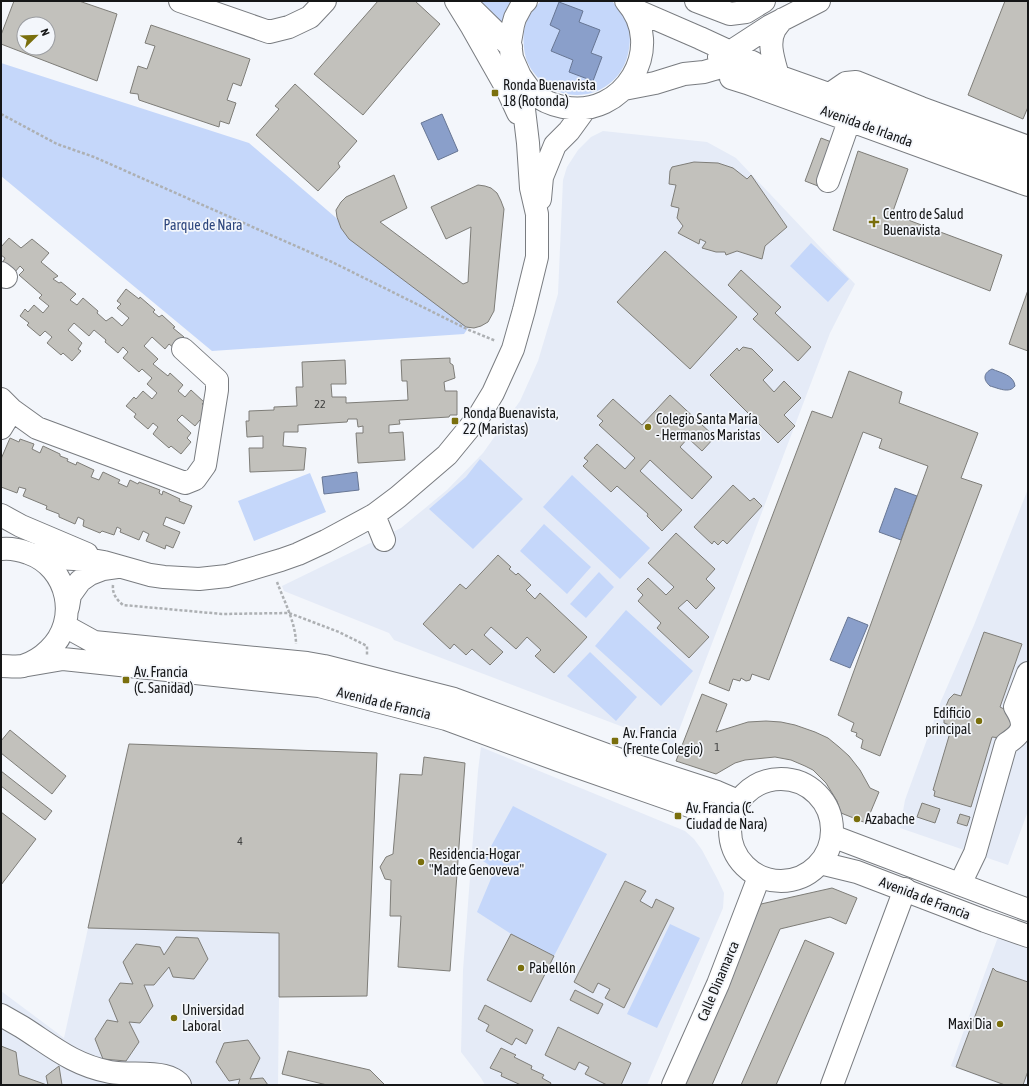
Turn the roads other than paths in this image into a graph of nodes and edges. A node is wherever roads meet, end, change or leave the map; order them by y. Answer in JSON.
{"nodes":[{"id":1,"x":180,"y":1,"type":"edge"},
{"id":2,"x":325,"y":1,"type":"edge"},
{"id":3,"x":456,"y":1,"type":"edge"},
{"id":4,"x":464,"y":1,"type":"edge"},
{"id":5,"x":526,"y":1,"type":"edge"},
{"id":6,"x":696,"y":1,"type":"edge"},
{"id":7,"x":764,"y":1,"type":"edge"},
{"id":8,"x":630,"y":5,"type":"edge"},
{"id":9,"x":801,"y":9,"type":"edge"},
{"id":10,"x":700,"y":38,"type":"junction"},
{"id":11,"x":511,"y":47,"type":"junction"},
{"id":12,"x":730,"y":52,"type":"junction"},
{"id":13,"x":694,"y":73,"type":"junction"},
{"id":14,"x":520,"y":76,"type":"junction"},
{"id":15,"x":778,"y":76,"type":"junction"},
{"id":16,"x":624,"y":89,"type":"junction"},
{"id":17,"x":830,"y":94,"type":"junction"},
{"id":18,"x":585,"y":109,"type":"junction"},
{"id":19,"x":852,"y":112,"type":"junction"},
{"id":20,"x":528,"y":143,"type":"junction"},
{"id":21,"x":1025,"y":155,"type":"edge"},
{"id":22,"x":828,"y":181,"type":"dead end"},
{"id":23,"x":1028,"y":185,"type":"edge"},
{"id":24,"x":536,"y":214,"type":"junction"},
{"id":25,"x":183,"y":349,"type":"dead end"},
{"id":26,"x":5,"y":412,"type":"edge"},
{"id":27,"x":1,"y":515,"type":"edge"},
{"id":28,"x":374,"y":515,"type":"junction"},
{"id":29,"x":1,"y":525,"type":"edge"},
{"id":30,"x":384,"y":540,"type":"dead end"},
{"id":31,"x":19,"y":551,"type":"edge"},
{"id":32,"x":113,"y":569,"type":"junction"},
{"id":33,"x":66,"y":616,"type":"junction"},
{"id":34,"x":1,"y":666,"type":"edge"},
{"id":35,"x":22,"y":666,"type":"junction"},
{"id":36,"x":1028,"y":673,"type":"edge"},
{"id":37,"x":738,"y":801,"type":"junction"},
{"id":38,"x":730,"y":822,"type":"junction"},
{"id":39,"x":832,"y":836,"type":"junction"},
{"id":40,"x":820,"y":863,"type":"junction"},
{"id":41,"x":759,"y":876,"type":"junction"},
{"id":42,"x":960,"y":884,"type":"junction"},
{"id":43,"x":905,"y":889,"type":"junction"},
{"id":44,"x":1028,"y":910,"type":"edge"},
{"id":45,"x":1028,"y":936,"type":"edge"},
{"id":46,"x":1,"y":1015,"type":"edge"},
{"id":47,"x":180,"y":1085,"type":"edge"},
{"id":48,"x":673,"y":1085,"type":"edge"},
{"id":49,"x":832,"y":1085,"type":"edge"}],
"edges":[{"from":1,"to":2,"type":"street"},
{"from":3,"to":20,"type":"street"},
{"from":4,"to":11,"type":"street"},
{"from":5,"to":11,"type":"street"},
{"from":6,"to":7,"type":"street"},
{"from":8,"to":10,"type":"street","name":"Avenida de Irlanda"},
{"from":8,"to":16,"type":"street"},
{"from":9,"to":10,"type":"street"},
{"from":9,"to":12,"type":"street"},
{"from":9,"to":15,"type":"street"},
{"from":10,"to":12,"type":"street","name":"Avenida de Irlanda"},
{"from":11,"to":14,"type":"street"},
{"from":12,"to":13,"type":"street"},
{"from":12,"to":15,"type":"street","name":"Avenida de Irlanda"},
{"from":13,"to":15,"type":"street","name":"Avenida de Irlanda"},
{"from":13,"to":16,"type":"street","name":"Avenida de Irlanda"},
{"from":13,"to":19,"type":"street","name":"Avenida de Irlanda"},
{"from":14,"to":18,"type":"street"},
{"from":14,"to":20,"type":"street"},
{"from":15,"to":17,"type":"street","name":"Avenida de Irlanda"},
{"from":16,"to":18,"type":"street"},
{"from":17,"to":19,"type":"street","name":"Avenida de Irlanda"},
{"from":17,"to":21,"type":"street","name":"Avenida de Irlanda"},
{"from":18,"to":24,"type":"street"},
{"from":19,"to":21,"type":"street","name":"Avenida de Irlanda"},
{"from":19,"to":22,"type":"street"},
{"from":19,"to":23,"type":"street","name":"Avenida de Irlanda"},
{"from":20,"to":24,"type":"street"},
{"from":24,"to":28,"type":"street"},
{"from":25,"to":26,"type":"street"},
{"from":27,"to":32,"type":"street"},
{"from":28,"to":30,"type":"street"},
{"from":28,"to":32,"type":"street"},
{"from":29,"to":31,"type":"street"},
{"from":31,"to":32,"type":"street"},
{"from":31,"to":33,"type":"street"},
{"from":32,"to":33,"type":"street"},
{"from":33,"to":35,"type":"street"},
{"from":33,"to":37,"type":"street","name":"Avenida de Francia"},
{"from":34,"to":35,"type":"street"},
{"from":35,"to":38,"type":"street","name":"Avenida de Francia"},
{"from":36,"to":42,"type":"street"},
{"from":37,"to":38,"type":"street"},
{"from":37,"to":39,"type":"street"},
{"from":38,"to":41,"type":"street"},
{"from":39,"to":40,"type":"street"},
{"from":39,"to":42,"type":"street","name":"Avenida de Francia"},
{"from":40,"to":41,"type":"street"},
{"from":40,"to":43,"type":"street","name":"Avenida de Francia"},
{"from":41,"to":48,"type":"street","name":"Calle Dinamarca"},
{"from":42,"to":44,"type":"street","name":"Avenida de Francia"},
{"from":43,"to":45,"type":"street","name":"Avenida de Francia"},
{"from":43,"to":49,"type":"street"},
{"from":46,"to":47,"type":"street"}]}
